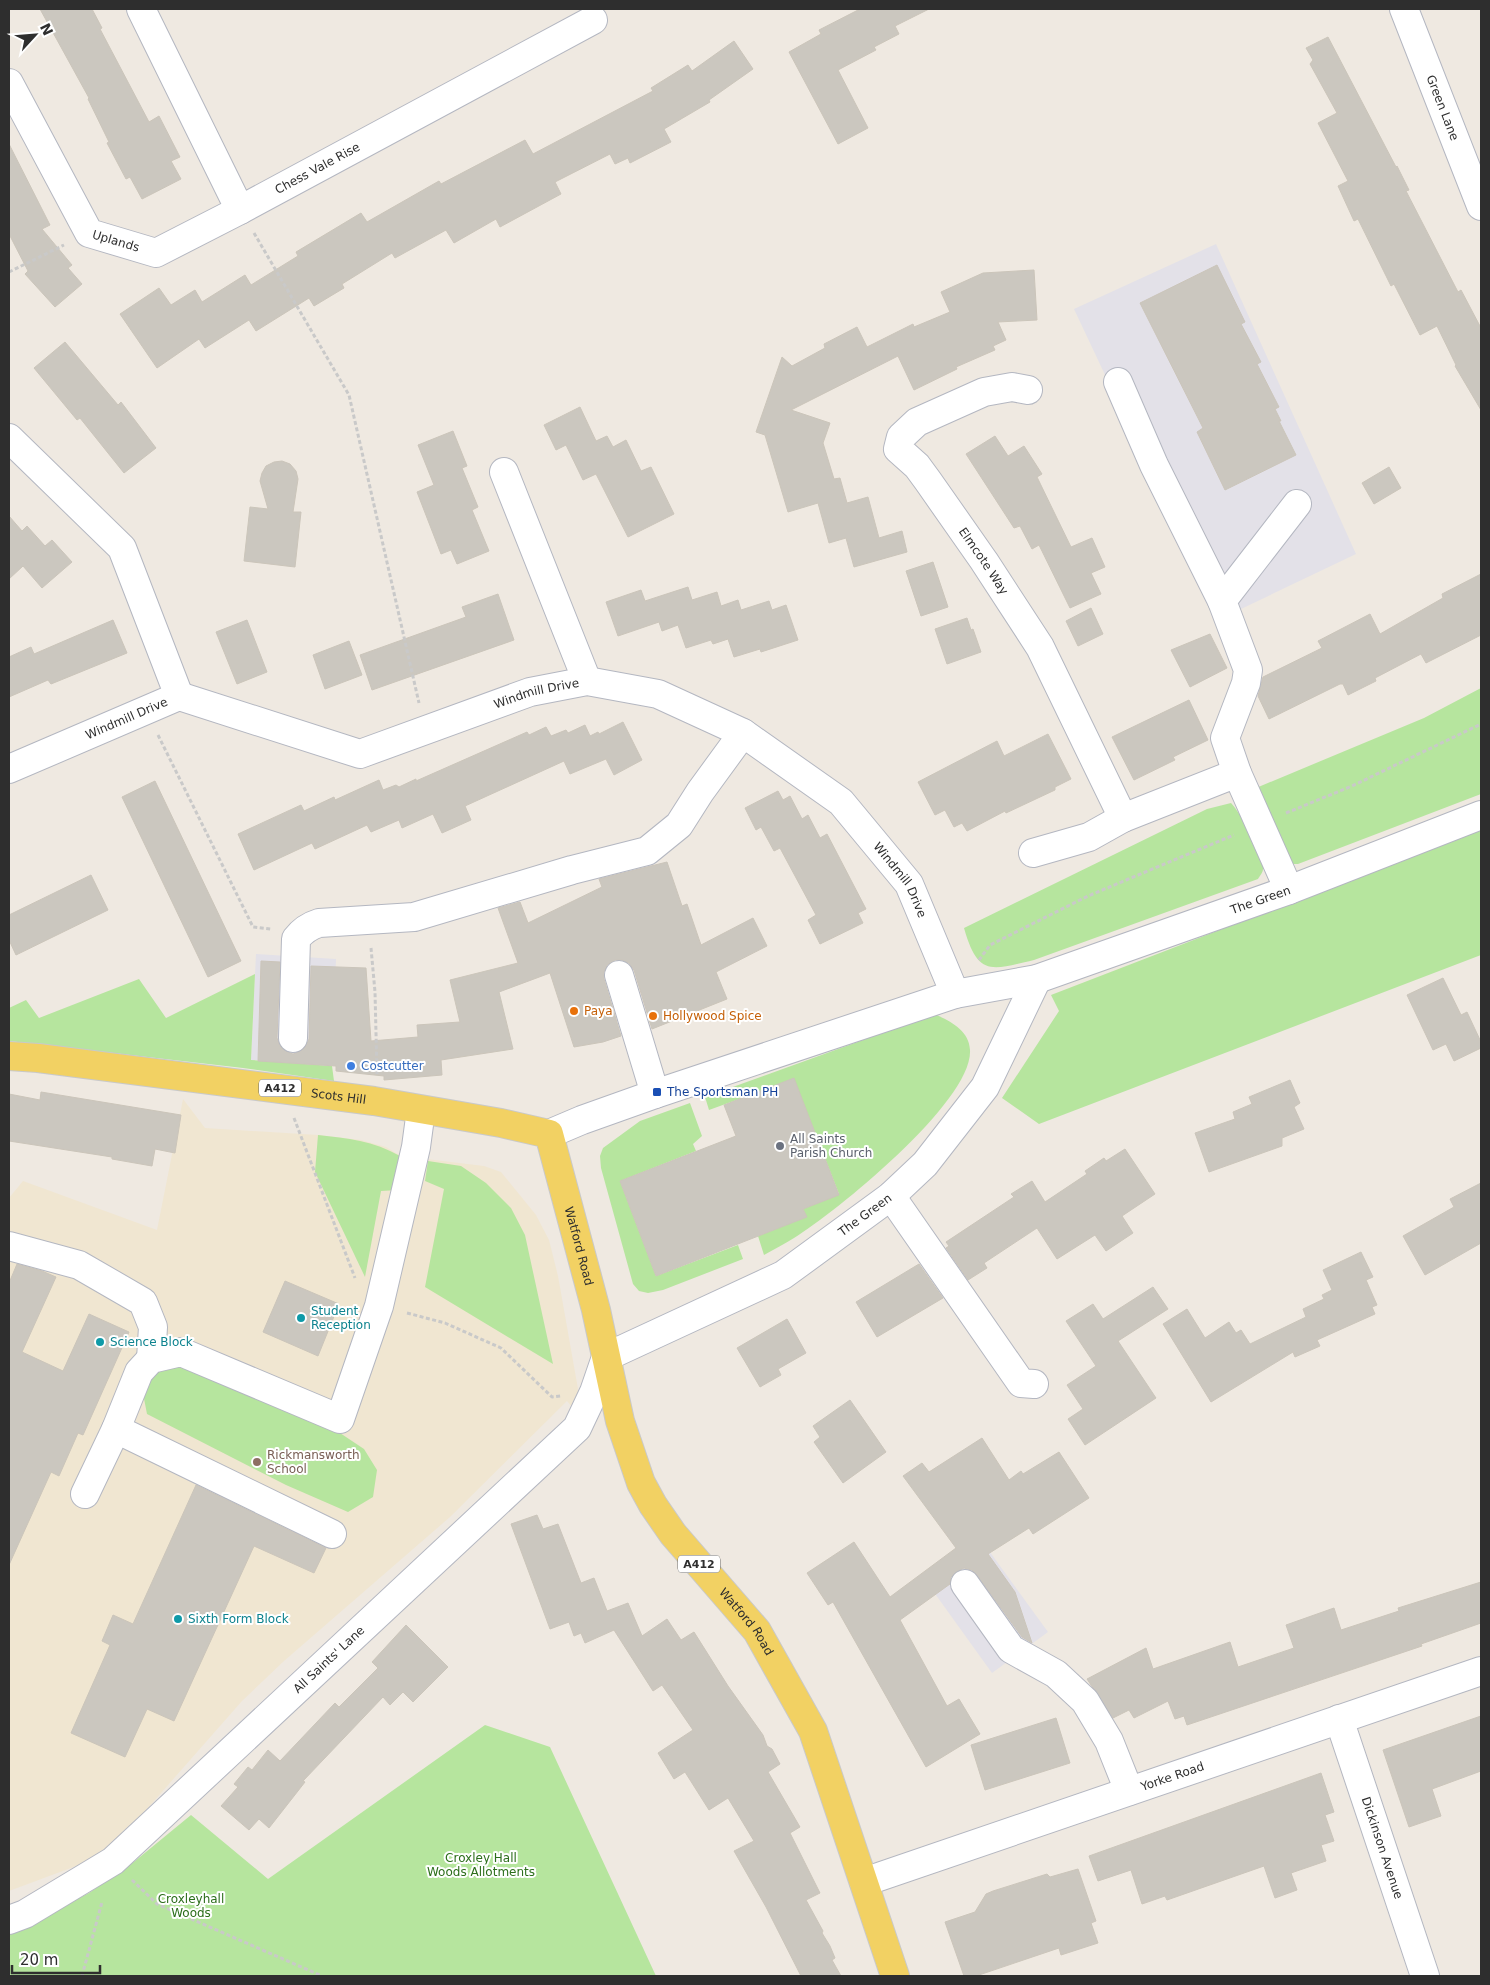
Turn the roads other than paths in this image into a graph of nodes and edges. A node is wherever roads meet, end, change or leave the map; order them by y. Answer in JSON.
{"nodes":[{"id":1,"x":141,"y":9,"type":"edge"},
{"id":2,"x":1404,"y":9,"type":"edge"},
{"id":3,"x":593,"y":20,"type":"dead end"},
{"id":4,"x":9,"y":83,"type":"edge"},
{"id":5,"x":1481,"y":206,"type":"edge"},
{"id":6,"x":240,"y":210,"type":"junction"},
{"id":7,"x":1118,"y":382,"type":"dead end"},
{"id":8,"x":1028,"y":390,"type":"dead end"},
{"id":9,"x":9,"y":438,"type":"edge"},
{"id":10,"x":504,"y":472,"type":"dead end"},
{"id":11,"x":1297,"y":504,"type":"dead end"},
{"id":12,"x":1222,"y":601,"type":"junction"},
{"id":13,"x":587,"y":681,"type":"junction"},
{"id":14,"x":179,"y":696,"type":"junction"},
{"id":15,"x":743,"y":733,"type":"junction"},
{"id":16,"x":9,"y":769,"type":"edge"},
{"id":17,"x":1237,"y":773,"type":"junction"},
{"id":18,"x":1481,"y":816,"type":"edge"},
{"id":19,"x":1123,"y":818,"type":"junction"},
{"id":20,"x":1033,"y":853,"type":"dead end"},
{"id":21,"x":1289,"y":890,"type":"junction"},
{"id":22,"x":619,"y":975,"type":"dead end"},
{"id":23,"x":1037,"y":979,"type":"junction"},
{"id":24,"x":955,"y":994,"type":"junction"},
{"id":25,"x":293,"y":1038,"type":"dead end"},
{"id":26,"x":9,"y":1056,"type":"edge"},
{"id":27,"x":655,"y":1094,"type":"junction"},
{"id":28,"x":421,"y":1110,"type":"junction"},
{"id":29,"x":549,"y":1134,"type":"junction"},
{"id":30,"x":891,"y":1196,"type":"junction"},
{"id":31,"x":9,"y":1246,"type":"edge"},
{"id":32,"x":606,"y":1357,"type":"junction"},
{"id":33,"x":151,"y":1359,"type":"junction"},
{"id":34,"x":1034,"y":1384,"type":"dead end"},
{"id":35,"x":116,"y":1429,"type":"junction"},
{"id":36,"x":85,"y":1494,"type":"dead end"},
{"id":37,"x":332,"y":1534,"type":"dead end"},
{"id":38,"x":965,"y":1584,"type":"dead end"},
{"id":39,"x":1481,"y":1671,"type":"edge"},
{"id":40,"x":1339,"y":1719,"type":"junction"},
{"id":41,"x":1129,"y":1791,"type":"junction"},
{"id":42,"x":864,"y":1882,"type":"junction"},
{"id":43,"x":9,"y":1920,"type":"edge"},
{"id":44,"x":896,"y":1976,"type":"edge"},
{"id":45,"x":1425,"y":1976,"type":"edge"}],
"edges":[{"from":1,"to":6,"type":"street"},
{"from":2,"to":5,"type":"street","name":"Green Lane"},
{"from":3,"to":6,"type":"street","name":"Chess Vale Rise"},
{"from":4,"to":6,"type":"street","name":"Uplands"},
{"from":7,"to":12,"type":"street"},
{"from":8,"to":19,"type":"street","name":"Elmcote Way"},
{"from":9,"to":14,"type":"street"},
{"from":10,"to":13,"type":"street"},
{"from":11,"to":12,"type":"street"},
{"from":12,"to":17,"type":"street"},
{"from":13,"to":14,"type":"street","name":"Windmill Drive"},
{"from":13,"to":15,"type":"street","name":"Windmill Drive"},
{"from":14,"to":16,"type":"street","name":"Windmill Drive"},
{"from":15,"to":24,"type":"street","name":"Windmill Drive"},
{"from":15,"to":25,"type":"street"},
{"from":17,"to":19,"type":"street"},
{"from":17,"to":21,"type":"street"},
{"from":18,"to":21,"type":"street","name":"The Green"},
{"from":19,"to":20,"type":"street"},
{"from":21,"to":23,"type":"street","name":"The Green"},
{"from":22,"to":27,"type":"street"},
{"from":23,"to":24,"type":"street","name":"The Green"},
{"from":23,"to":30,"type":"street","name":"The Green"},
{"from":24,"to":27,"type":"street","name":"The Green"},
{"from":26,"to":28,"type":"main road","name":"Scots Hill","number":"A412"},
{"from":27,"to":29,"type":"street","name":"The Green"},
{"from":28,"to":29,"type":"main road","name":"Scots Hill","number":"A412"},
{"from":28,"to":33,"type":"street"},
{"from":29,"to":32,"type":"main road","name":"Watford Road","number":"A412"},
{"from":30,"to":32,"type":"street","name":"The Green"},
{"from":30,"to":34,"type":"street"},
{"from":31,"to":33,"type":"street"},
{"from":32,"to":42,"type":"main road","name":"Watford Road","number":"A412"},
{"from":32,"to":43,"type":"street","name":"All Saints' Lane"},
{"from":33,"to":35,"type":"street"},
{"from":35,"to":36,"type":"street"},
{"from":35,"to":37,"type":"street"},
{"from":38,"to":41,"type":"street"},
{"from":39,"to":40,"type":"street","name":"Yorke Road"},
{"from":40,"to":41,"type":"street","name":"Yorke Road"},
{"from":40,"to":45,"type":"street","name":"Dickinson Avenue"},
{"from":41,"to":42,"type":"street","name":"Yorke Road"},
{"from":42,"to":44,"type":"main road","name":"Watford Road","number":"A412"}]}
